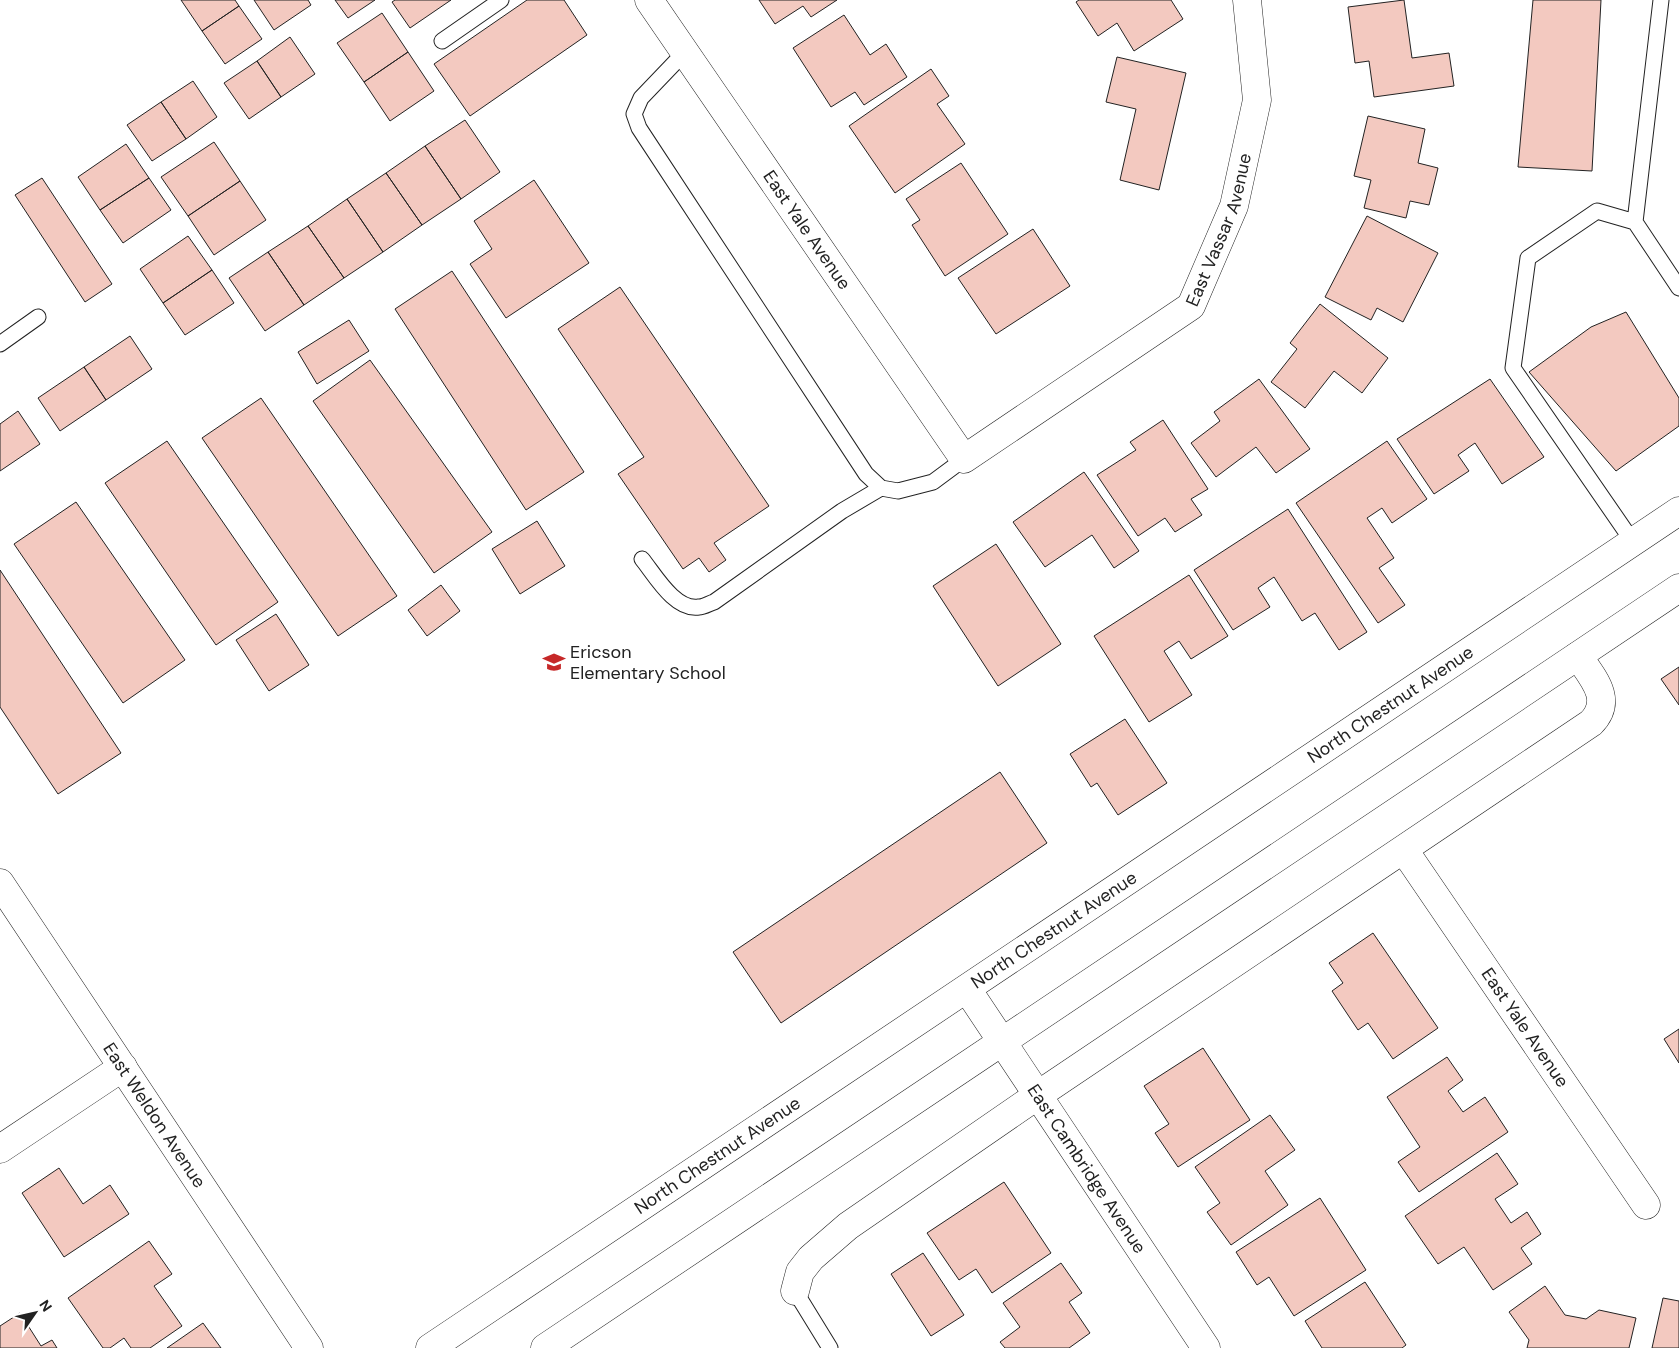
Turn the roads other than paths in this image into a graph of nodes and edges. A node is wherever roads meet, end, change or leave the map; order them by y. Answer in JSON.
{"nodes":[{"id":1,"x":501,"y":0,"type":"edge"},
{"id":2,"x":649,"y":0,"type":"edge"},
{"id":3,"x":1247,"y":0,"type":"edge"},
{"id":4,"x":1661,"y":0,"type":"edge"},
{"id":5,"x":442,"y":41,"type":"dead end"},
{"id":6,"x":686,"y":51,"type":"junction"},
{"id":7,"x":1635,"y":222,"type":"junction"},
{"id":8,"x":1679,"y":288,"type":"edge"},
{"id":9,"x":38,"y":317,"type":"dead end"},
{"id":10,"x":0,"y":344,"type":"edge"},
{"id":11,"x":964,"y":459,"type":"junction"},
{"id":12,"x":881,"y":488,"type":"junction"},
{"id":13,"x":1679,"y":511,"type":"edge"},
{"id":14,"x":1633,"y":542,"type":"junction"},
{"id":15,"x":642,"y":559,"type":"dead end"},
{"id":16,"x":1679,"y":588,"type":"edge"},
{"id":17,"x":1578,"y":656,"type":"junction"},
{"id":18,"x":1404,"y":850,"type":"junction"},
{"id":19,"x":0,"y":883,"type":"edge"},
{"id":20,"x":967,"y":989,"type":"junction"},
{"id":21,"x":1002,"y":1042,"type":"junction"},
{"id":22,"x":123,"y":1066,"type":"junction"},
{"id":23,"x":1038,"y":1095,"type":"junction"},
{"id":24,"x":0,"y":1149,"type":"edge"},
{"id":25,"x":1646,"y":1205,"type":"dead end"},
{"id":26,"x":795,"y":1291,"type":"joint"},
{"id":27,"x":309,"y":1348,"type":"edge"},
{"id":28,"x":430,"y":1348,"type":"edge"},
{"id":29,"x":545,"y":1348,"type":"edge"},
{"id":30,"x":830,"y":1348,"type":"edge"},
{"id":31,"x":1206,"y":1348,"type":"edge"}],
"edges":[{"from":1,"to":5,"type":"lane"},
{"from":2,"to":6,"type":"street","name":"East Yale Avenue"},
{"from":3,"to":11,"type":"street","name":"East Vassar Avenue"},
{"from":4,"to":7,"type":"lane"},
{"from":6,"to":11,"type":"street","name":"East Yale Avenue"},
{"from":6,"to":12,"type":"lane"},
{"from":7,"to":8,"type":"lane"},
{"from":7,"to":14,"type":"lane"},
{"from":9,"to":10,"type":"lane"},
{"from":11,"to":12,"type":"lane"},
{"from":12,"to":15,"type":"lane"},
{"from":13,"to":14,"type":"street","name":"North Chestnut Avenue"},
{"from":14,"to":20,"type":"street","name":"North Chestnut Avenue"},
{"from":16,"to":17,"type":"street"},
{"from":17,"to":18,"type":"street"},
{"from":17,"to":21,"type":"street"},
{"from":18,"to":23,"type":"street"},
{"from":18,"to":25,"type":"street","name":"East Yale Avenue"},
{"from":19,"to":22,"type":"street","name":"East Weldon Avenue"},
{"from":20,"to":21,"type":"street","name":"East Cambridge Avenue"},
{"from":20,"to":28,"type":"street","name":"North Chestnut Avenue"},
{"from":21,"to":23,"type":"street","name":"East Cambridge Avenue"},
{"from":21,"to":29,"type":"street"},
{"from":22,"to":24,"type":"street"},
{"from":22,"to":27,"type":"street","name":"East Weldon Avenue"},
{"from":23,"to":26,"type":"street"},
{"from":23,"to":31,"type":"street","name":"East Cambridge Avenue"},
{"from":26,"to":30,"type":"lane"}]}
